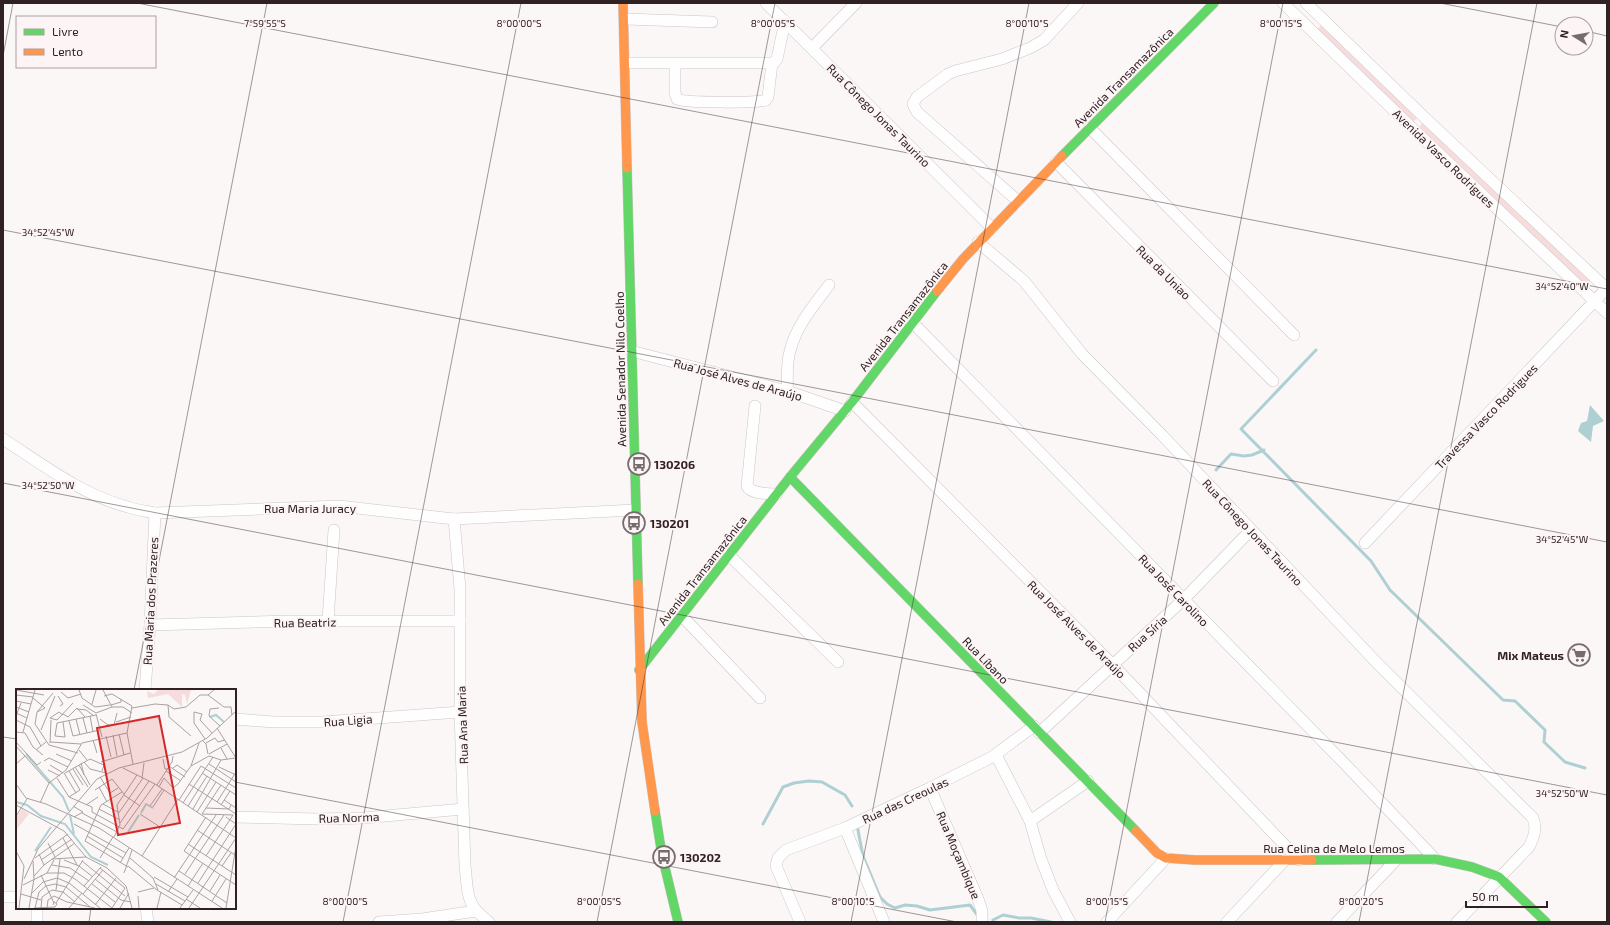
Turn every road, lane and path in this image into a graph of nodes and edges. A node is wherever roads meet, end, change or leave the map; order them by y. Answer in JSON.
{"nodes":[{"id":1,"x":624,"y":3,"type":"edge"},
{"id":2,"x":766,"y":3,"type":"edge"},
{"id":3,"x":856,"y":3,"type":"edge"},
{"id":4,"x":1078,"y":3,"type":"edge"},
{"id":5,"x":1214,"y":3,"type":"edge"},
{"id":6,"x":1283,"y":3,"type":"edge"},
{"id":7,"x":1306,"y":3,"type":"edge"},
{"id":8,"x":1319,"y":16,"type":"junction"},
{"id":9,"x":624,"y":19,"type":"junction"},
{"id":10,"x":785,"y":21,"type":"junction"},
{"id":11,"x":712,"y":22,"type":"dead end"},
{"id":12,"x":1308,"y":27,"type":"junction"},
{"id":13,"x":812,"y":48,"type":"junction"},
{"id":14,"x":625,"y":63,"type":"junction"},
{"id":15,"x":772,"y":63,"type":"junction"},
{"id":16,"x":675,"y":64,"type":"junction"},
{"id":17,"x":1090,"y":128,"type":"junction"},
{"id":18,"x":1056,"y":162,"type":"junction"},
{"id":19,"x":1018,"y":201,"type":"junction"},
{"id":20,"x":992,"y":228,"type":"junction"},
{"id":21,"x":978,"y":242,"type":"junction"},
{"id":22,"x":829,"y":285,"type":"dead end"},
{"id":23,"x":1607,"y":288,"type":"edge"},
{"id":24,"x":1595,"y":301,"type":"junction"},
{"id":25,"x":1607,"y":313,"type":"edge"},
{"id":26,"x":912,"y":322,"type":"junction"},
{"id":27,"x":1294,"y":335,"type":"dead end"},
{"id":28,"x":631,"y":351,"type":"junction"},
{"id":29,"x":1273,"y":381,"type":"dead end"},
{"id":30,"x":787,"y":392,"type":"junction"},
{"id":31,"x":755,"y":406,"type":"dead end"},
{"id":32,"x":848,"y":406,"type":"junction"},
{"id":33,"x":3,"y":439,"type":"edge"},
{"id":34,"x":790,"y":477,"type":"junction"},
{"id":35,"x":778,"y":494,"type":"junction"},
{"id":36,"x":636,"y":510,"type":"junction"},
{"id":37,"x":155,"y":513,"type":"junction"},
{"id":38,"x":454,"y":519,"type":"junction"},
{"id":39,"x":334,"y":530,"type":"dead end"},
{"id":40,"x":1251,"y":530,"type":"junction"},
{"id":41,"x":1365,"y":544,"type":"dead end"},
{"id":42,"x":729,"y":555,"type":"junction"},
{"id":43,"x":1183,"y":600,"type":"junction"},
{"id":44,"x":682,"y":616,"type":"junction"},
{"id":45,"x":328,"y":621,"type":"junction"},
{"id":46,"x":460,"y":621,"type":"junction"},
{"id":47,"x":150,"y":625,"type":"junction"},
{"id":48,"x":838,"y":662,"type":"dead end"},
{"id":49,"x":1112,"y":664,"type":"junction"},
{"id":50,"x":639,"y":670,"type":"junction"},
{"id":51,"x":145,"y":689,"type":"edge"},
{"id":52,"x":760,"y":698,"type":"dead end"},
{"id":53,"x":460,"y":712,"type":"junction"},
{"id":54,"x":236,"y":719,"type":"edge"},
{"id":55,"x":1036,"y":730,"type":"junction"},
{"id":56,"x":996,"y":755,"type":"junction"},
{"id":57,"x":1088,"y":781,"type":"junction"},
{"id":58,"x":930,"y":788,"type":"junction"},
{"id":59,"x":463,"y":809,"type":"junction"},
{"id":60,"x":236,"y":816,"type":"edge"},
{"id":61,"x":1030,"y":821,"type":"junction"},
{"id":62,"x":845,"y":828,"type":"junction"},
{"id":63,"x":1166,"y":858,"type":"junction"},
{"id":64,"x":1435,"y":859,"type":"junction"},
{"id":65,"x":1285,"y":860,"type":"junction"},
{"id":66,"x":1299,"y":860,"type":"junction"},
{"id":67,"x":1396,"y":860,"type":"junction"},
{"id":68,"x":1499,"y":877,"type":"junction"},
{"id":69,"x":3,"y":897,"type":"edge"},
{"id":70,"x":16,"y":897,"type":"edge"},
{"id":71,"x":37,"y":909,"type":"edge"},
{"id":72,"x":146,"y":909,"type":"edge"},
{"id":73,"x":476,"y":911,"type":"junction"},
{"id":74,"x":37,"y":922,"type":"edge"},
{"id":75,"x":148,"y":922,"type":"edge"},
{"id":76,"x":379,"y":922,"type":"edge"},
{"id":77,"x":489,"y":922,"type":"edge"},
{"id":78,"x":678,"y":922,"type":"edge"},
{"id":79,"x":800,"y":922,"type":"edge"},
{"id":80,"x":884,"y":922,"type":"edge"},
{"id":81,"x":982,"y":922,"type":"edge"},
{"id":82,"x":1070,"y":922,"type":"edge"},
{"id":83,"x":1107,"y":922,"type":"edge"},
{"id":84,"x":1227,"y":922,"type":"edge"},
{"id":85,"x":1337,"y":922,"type":"edge"},
{"id":86,"x":1457,"y":922,"type":"edge"},
{"id":87,"x":1546,"y":922,"type":"edge"}],
"edges":[{"from":1,"to":9,"type":"street","name":"Avenida Senador Nilo Coelho"},
{"from":2,"to":10,"type":"street","name":"Rua Cônego Jonas Taurino"},
{"from":3,"to":13,"type":"street"},
{"from":4,"to":19,"type":"street"},
{"from":5,"to":17,"type":"street","name":"Avenida Transamazônica"},
{"from":6,"to":12,"type":"street","name":"Avenida Vasco Rodrigues"},
{"from":7,"to":8,"type":"street","name":"Avenida Vasco Rodrigues"},
{"from":8,"to":12,"type":"street"},
{"from":8,"to":23,"type":"street","name":"Avenida Vasco Rodrigues"},
{"from":9,"to":11,"type":"street"},
{"from":9,"to":14,"type":"street","name":"Avenida Senador Nilo Coelho"},
{"from":10,"to":13,"type":"street","name":"Rua Cônego Jonas Taurino"},
{"from":10,"to":15,"type":"street"},
{"from":12,"to":24,"type":"street","name":"Avenida Vasco Rodrigues"},
{"from":13,"to":20,"type":"street","name":"Rua Cônego Jonas Taurino"},
{"from":14,"to":16,"type":"street"},
{"from":14,"to":28,"type":"street","name":"Avenida Senador Nilo Coelho"},
{"from":15,"to":16,"type":"street"},
{"from":15,"to":16,"type":"street"},
{"from":17,"to":18,"type":"street","name":"Avenida Transamazônica"},
{"from":17,"to":27,"type":"street"},
{"from":18,"to":19,"type":"street","name":"Avenida Transamazônica"},
{"from":18,"to":29,"type":"street","name":"Rua da Uniao"},
{"from":19,"to":20,"type":"street","name":"Avenida Transamazônica"},
{"from":20,"to":21,"type":"street","name":"Avenida Transamazônica"},
{"from":21,"to":26,"type":"street","name":"Avenida Transamazônica"},
{"from":21,"to":40,"type":"street","name":"Rua Cônego Jonas Taurino"},
{"from":22,"to":30,"type":"street"},
{"from":23,"to":24,"type":"street","name":"Travessa Vasco Rodrigues"},
{"from":24,"to":25,"type":"street","name":"Avenida Vasco Rodrigues"},
{"from":24,"to":41,"type":"street","name":"Travessa Vasco Rodrigues"},
{"from":26,"to":32,"type":"street","name":"Avenida Transamazônica"},
{"from":26,"to":43,"type":"street","name":"Rua José Carolino"},
{"from":28,"to":30,"type":"street","name":"Rua José Alves de Araújo"},
{"from":28,"to":36,"type":"street","name":"Avenida Senador Nilo Coelho"},
{"from":30,"to":32,"type":"street","name":"Rua José Alves de Araújo"},
{"from":31,"to":35,"type":"street"},
{"from":32,"to":34,"type":"street","name":"Avenida Transamazônica"},
{"from":32,"to":49,"type":"street","name":"Rua José Alves de Araújo"},
{"from":33,"to":37,"type":"street","name":"Rua Maria Juracy"},
{"from":34,"to":35,"type":"street","name":"Avenida Transamazônica"},
{"from":34,"to":55,"type":"street","name":"Rua Líbano"},
{"from":35,"to":42,"type":"street","name":"Avenida Transamazônica"},
{"from":36,"to":38,"type":"street","name":"Rua Maria Juracy"},
{"from":36,"to":50,"type":"street","name":"Avenida Senador Nilo Coelho"},
{"from":37,"to":38,"type":"street","name":"Rua Maria Juracy"},
{"from":37,"to":47,"type":"street","name":"Rua Maria dos Prazeres"},
{"from":38,"to":46,"type":"street","name":"Rua Ana Maria"},
{"from":39,"to":45,"type":"street"},
{"from":40,"to":43,"type":"street","name":"Rua Síria"},
{"from":40,"to":68,"type":"street","name":"Rua Cônego Jonas Taurino"},
{"from":42,"to":44,"type":"street","name":"Avenida Transamazônica"},
{"from":42,"to":48,"type":"street"},
{"from":43,"to":49,"type":"street","name":"Rua Síria"},
{"from":43,"to":64,"type":"street","name":"Rua José Carolino"},
{"from":44,"to":50,"type":"street","name":"Avenida Transamazônica"},
{"from":44,"to":52,"type":"street"},
{"from":45,"to":46,"type":"street","name":"Rua Beatriz"},
{"from":45,"to":47,"type":"street","name":"Rua Beatriz"},
{"from":46,"to":53,"type":"street","name":"Rua Ana Maria"},
{"from":47,"to":51,"type":"street","name":"Rua Maria dos Prazeres"},
{"from":49,"to":55,"type":"street","name":"Rua Síria"},
{"from":49,"to":66,"type":"street","name":"Rua José Alves de Araújo"},
{"from":50,"to":78,"type":"street","name":"Avenida Senador Nilo Coelho"},
{"from":53,"to":54,"type":"street","name":"Rua Ligia"},
{"from":53,"to":59,"type":"street","name":"Rua Ana Maria"},
{"from":55,"to":56,"type":"street","name":"Rua das Creoulas"},
{"from":55,"to":57,"type":"street","name":"Rua Líbano"},
{"from":56,"to":58,"type":"street","name":"Rua das Creoulas"},
{"from":56,"to":61,"type":"street"},
{"from":57,"to":61,"type":"street"},
{"from":57,"to":63,"type":"street","name":"Rua Líbano"},
{"from":58,"to":62,"type":"street","name":"Rua das Creoulas"},
{"from":58,"to":81,"type":"street","name":"Rua Moçambique"},
{"from":59,"to":60,"type":"street","name":"Rua Norma"},
{"from":59,"to":73,"type":"street","name":"Rua Ana Maria"},
{"from":61,"to":82,"type":"street"},
{"from":62,"to":79,"type":"street","name":"Rua das Creoulas"},
{"from":62,"to":80,"type":"street"},
{"from":63,"to":65,"type":"street","name":"Rua Celina de Melo Lemos"},
{"from":63,"to":83,"type":"street"},
{"from":64,"to":67,"type":"street","name":"Rua Celina de Melo Lemos"},
{"from":64,"to":68,"type":"street","name":"Rua Celina de Melo Lemos"},
{"from":65,"to":66,"type":"street","name":"Rua Celina de Melo Lemos"},
{"from":65,"to":84,"type":"street"},
{"from":66,"to":67,"type":"street","name":"Rua Celina de Melo Lemos"},
{"from":67,"to":85,"type":"street"},
{"from":68,"to":86,"type":"street"},
{"from":68,"to":87,"type":"street"},
{"from":69,"to":70,"type":"street"},
{"from":71,"to":74,"type":"street"},
{"from":72,"to":75,"type":"street"},
{"from":73,"to":76,"type":"street"},
{"from":73,"to":77,"type":"street","name":"Rua Ana Maria"}]}
